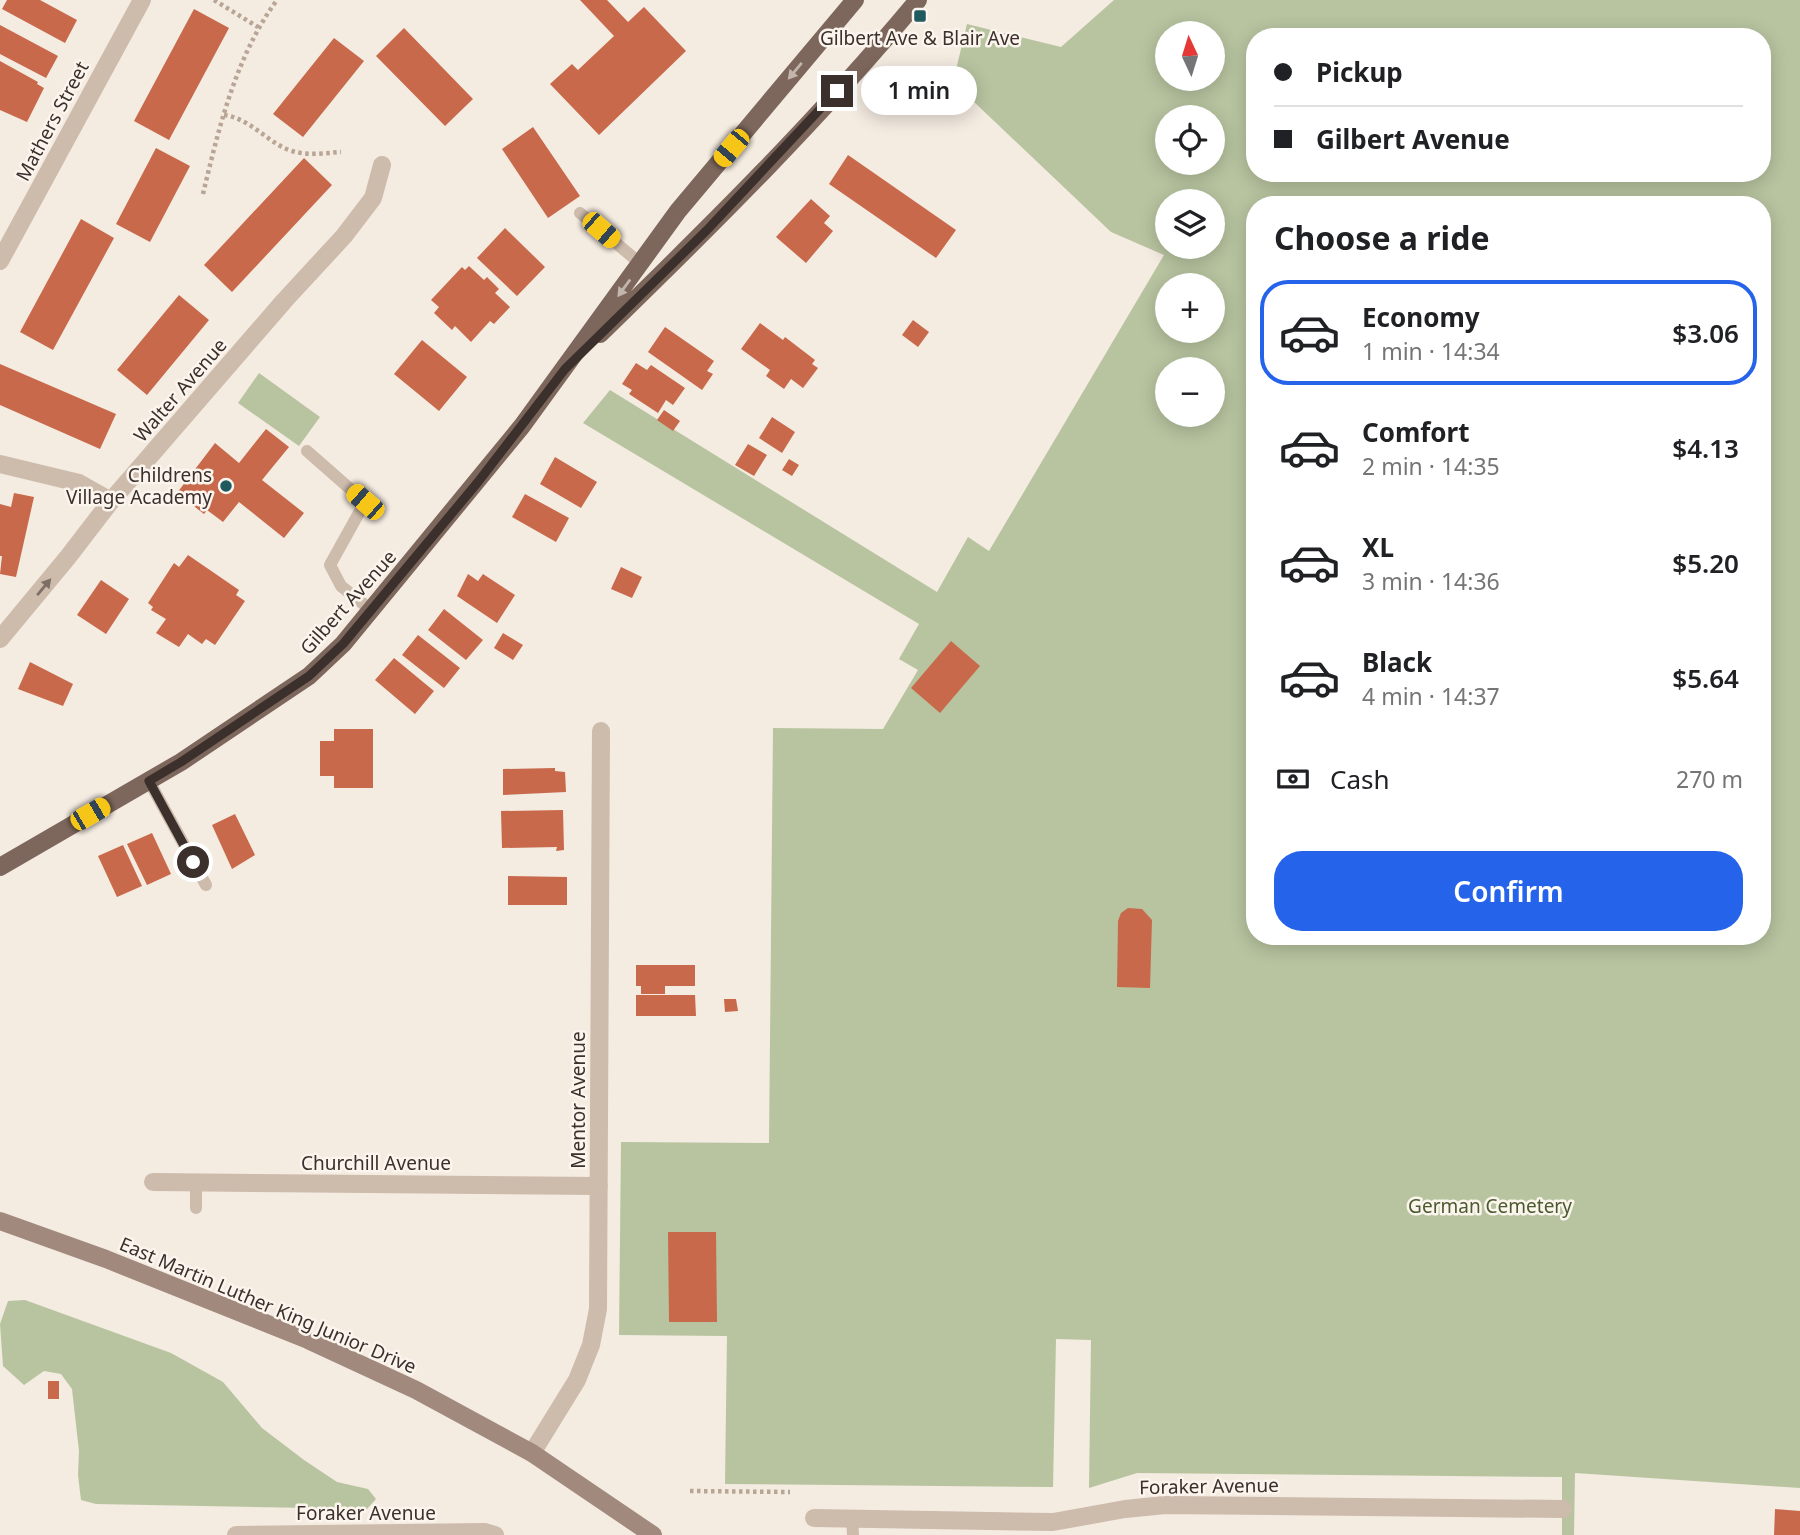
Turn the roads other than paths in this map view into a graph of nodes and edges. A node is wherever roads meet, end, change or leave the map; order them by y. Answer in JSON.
{"nodes":[{"id":1,"x":142,"y":0,"type":"edge"},
{"id":2,"x":855,"y":0,"type":"edge"},
{"id":3,"x":918,"y":0,"type":"edge"},
{"id":4,"x":382,"y":166,"type":"dead end"},
{"id":5,"x":580,"y":213,"type":"dead end"},
{"id":6,"x":0,"y":261,"type":"edge"},
{"id":7,"x":641,"y":264,"type":"junction"},
{"id":8,"x":565,"y":369,"type":"junction"},
{"id":9,"x":307,"y":451,"type":"dead end"},
{"id":10,"x":0,"y":464,"type":"edge"},
{"id":11,"x":111,"y":502,"type":"junction"},
{"id":12,"x":371,"y":610,"type":"junction"},
{"id":13,"x":0,"y":639,"type":"edge"},
{"id":14,"x":601,"y":730,"type":"dead end"},
{"id":15,"x":149,"y":781,"type":"junction"},
{"id":16,"x":0,"y":867,"type":"edge"},
{"id":17,"x":206,"y":885,"type":"dead end"},
{"id":18,"x":153,"y":1182,"type":"dead end"},
{"id":19,"x":196,"y":1182,"type":"junction"},
{"id":20,"x":599,"y":1186,"type":"junction"},
{"id":21,"x":196,"y":1208,"type":"dead end"},
{"id":22,"x":0,"y":1221,"type":"edge"},
{"id":23,"x":532,"y":1453,"type":"junction"},
{"id":24,"x":1563,"y":1509,"type":"dead end"},
{"id":25,"x":814,"y":1518,"type":"dead end"},
{"id":26,"x":852,"y":1527,"type":"edge"},
{"id":27,"x":1053,"y":1529,"type":"edge"},
{"id":28,"x":236,"y":1535,"type":"edge"},
{"id":29,"x":495,"y":1535,"type":"edge"},
{"id":30,"x":653,"y":1535,"type":"edge"}],
"edges":[{"from":1,"to":6,"type":"street","name":"Mathers Street"},
{"from":2,"to":7,"type":"main road","name":"Gilbert Avenue","one_way":true},
{"from":3,"to":8,"type":"main road","name":"Gilbert Avenue"},
{"from":4,"to":11,"type":"street","name":"Walter Avenue"},
{"from":5,"to":7,"type":"lane"},
{"from":7,"to":8,"type":"main road","name":"Gilbert Avenue","one_way":true},
{"from":8,"to":12,"type":"main road","name":"Gilbert Avenue"},
{"from":9,"to":12,"type":"lane"},
{"from":10,"to":11,"type":"street"},
{"from":13,"to":11,"type":"street","name":"Walter Avenue","one_way":true},
{"from":12,"to":15,"type":"main road","name":"Gilbert Avenue"},
{"from":14,"to":20,"type":"street","name":"Mentor Avenue"},
{"from":15,"to":16,"type":"main road","name":"Gilbert Avenue"},
{"from":15,"to":17,"type":"lane"},
{"from":18,"to":19,"type":"street","name":"Churchill Avenue"},
{"from":19,"to":20,"type":"street","name":"Churchill Avenue"},
{"from":19,"to":21,"type":"lane"},
{"from":20,"to":23,"type":"street","name":"Mentor Avenue"},
{"from":22,"to":23,"type":"main road","name":"East Martin Luther King Junior Drive"},
{"from":23,"to":30,"type":"main road","name":"East Martin Luther King Junior Drive"},
{"from":24,"to":27,"type":"street","name":"Foraker Avenue"},
{"from":25,"to":26,"type":"street","name":"Foraker Avenue"},
{"from":26,"to":27,"type":"street","name":"Foraker Avenue"},
{"from":28,"to":29,"type":"street","name":"Foraker Avenue"}]}
